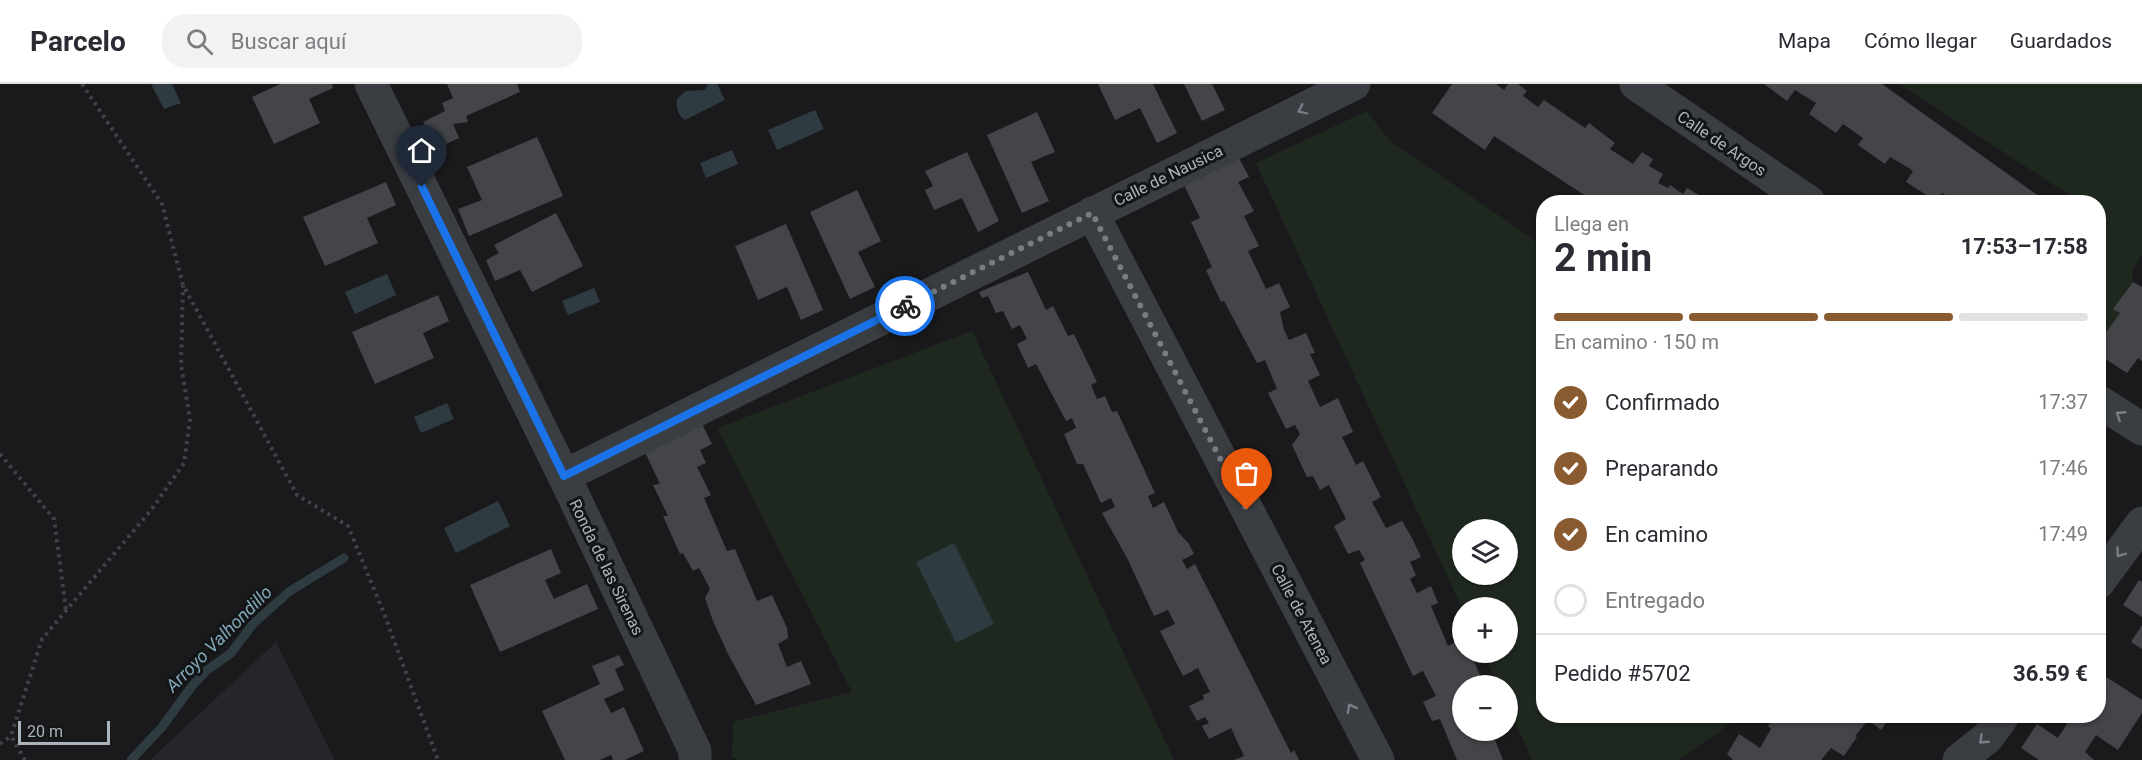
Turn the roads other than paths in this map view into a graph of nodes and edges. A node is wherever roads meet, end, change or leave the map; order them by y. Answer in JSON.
{"nodes":[{"id":1,"x":371,"y":84,"type":"edge"},
{"id":2,"x":1353,"y":84,"type":"edge"},
{"id":3,"x":1636,"y":84,"type":"edge"},
{"id":4,"x":1799,"y":195,"type":"edge"},
{"id":5,"x":1092,"y":213,"type":"junction"},
{"id":6,"x":2106,"y":406,"type":"edge"},
{"id":7,"x":2142,"y":429,"type":"edge"},
{"id":8,"x":564,"y":476,"type":"junction"},
{"id":9,"x":2142,"y":523,"type":"edge"},
{"id":10,"x":2106,"y":572,"type":"edge"},
{"id":11,"x":1998,"y":723,"type":"edge"},
{"id":12,"x":695,"y":760,"type":"edge"},
{"id":13,"x":1378,"y":760,"type":"edge"},
{"id":14,"x":1959,"y":760,"type":"edge"}],
"edges":[{"from":1,"to":8,"type":"street","name":"Ronda de las Sirenas"},
{"from":2,"to":5,"type":"street","name":"Calle de Nausica","one_way":true},
{"from":3,"to":4,"type":"street","name":"Calle de Argos"},
{"from":5,"to":8,"type":"street","name":"Calle de Nausica"},
{"from":13,"to":5,"type":"street","name":"Calle de Atenea","one_way":true},
{"from":7,"to":6,"type":"street","one_way":true},
{"from":8,"to":12,"type":"street","name":"Ronda de las Sirenas"},
{"from":9,"to":10,"type":"street","one_way":true},
{"from":11,"to":14,"type":"street","one_way":true}]}
